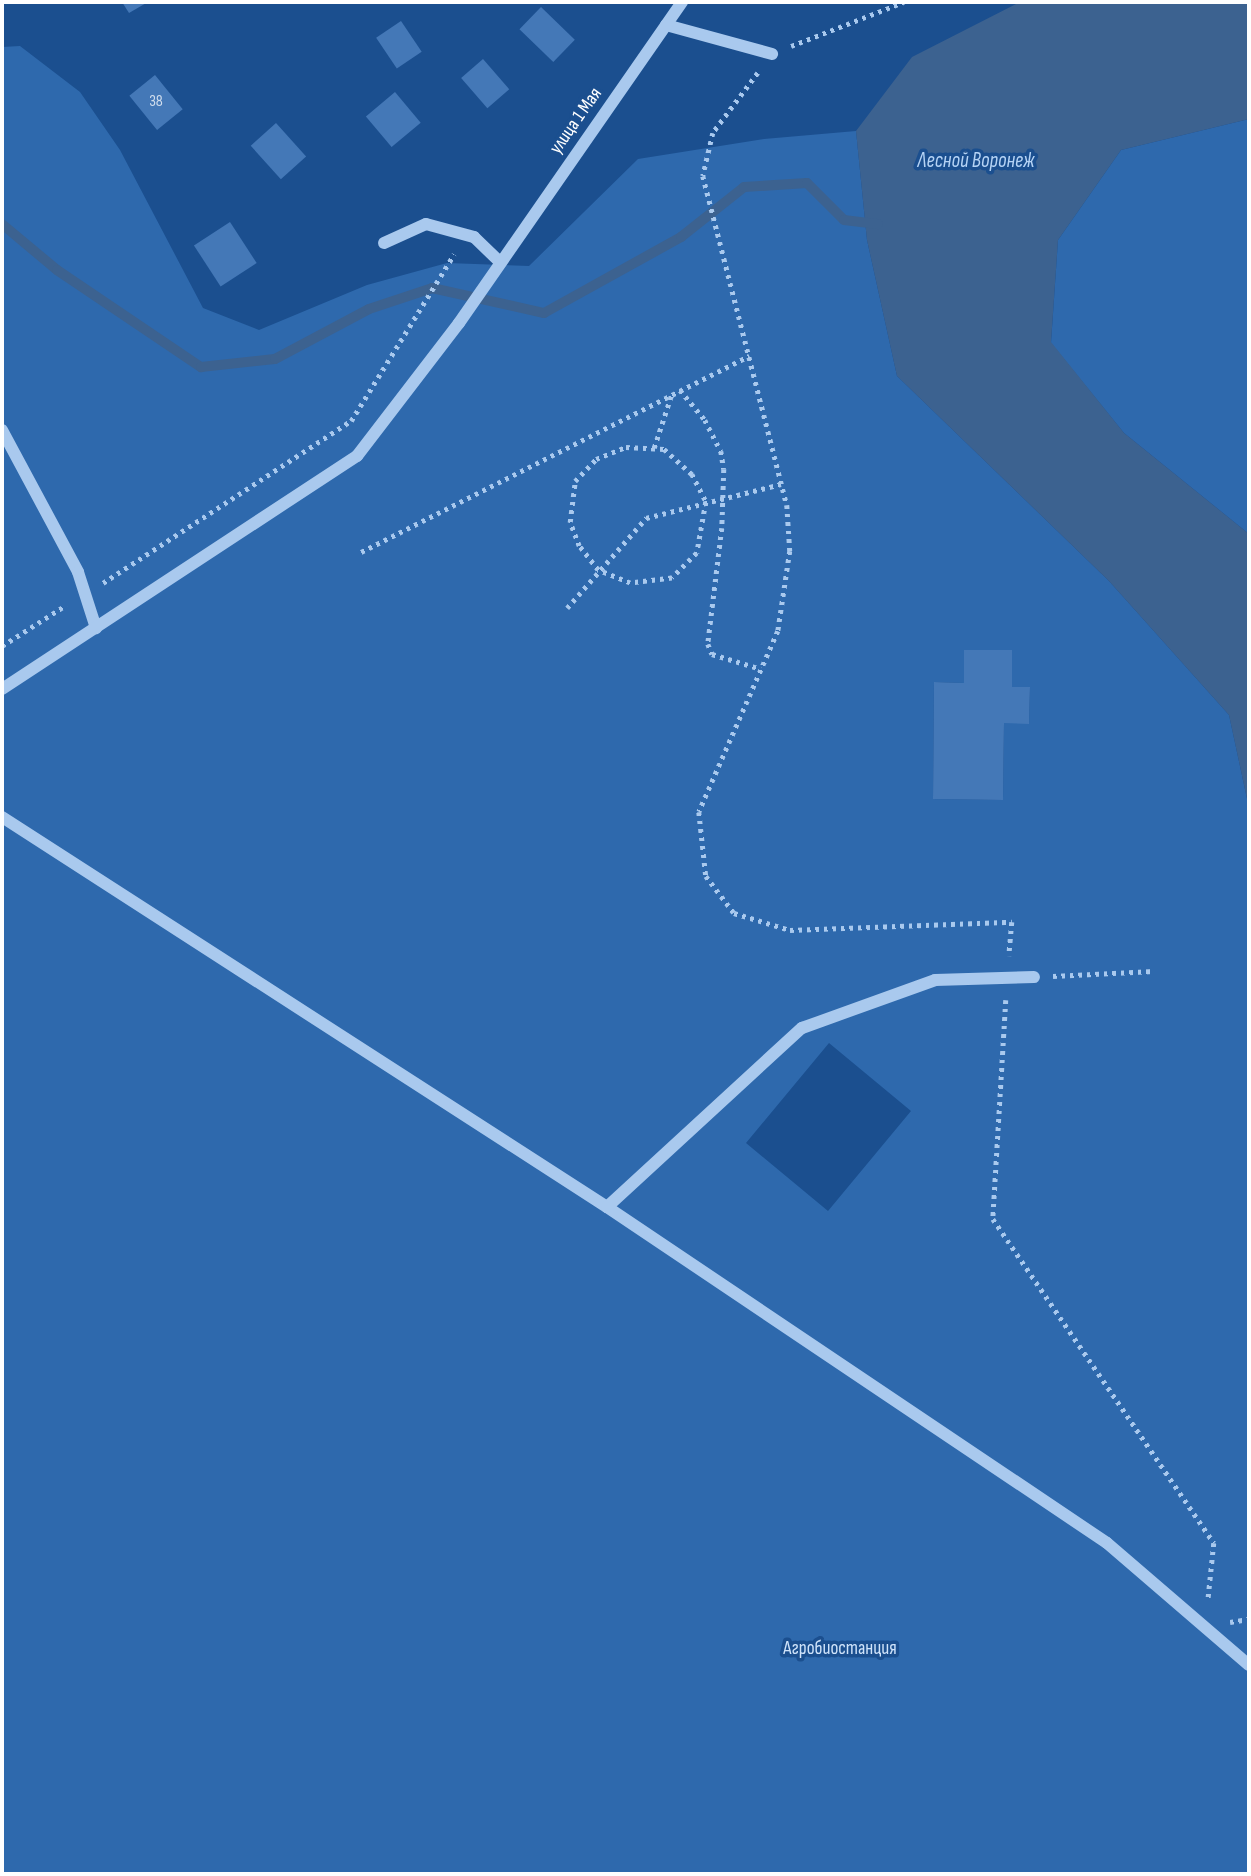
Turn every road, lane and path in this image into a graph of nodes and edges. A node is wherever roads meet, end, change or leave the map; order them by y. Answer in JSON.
{"nodes":[{"id":1,"x":682,"y":2,"type":"edge"},
{"id":2,"x":666,"y":25,"type":"junction"},
{"id":3,"x":772,"y":54,"type":"dead end"},
{"id":4,"x":703,"y":176,"type":"dead end"},
{"id":5,"x":467,"y":234,"type":"junction"},
{"id":6,"x":384,"y":243,"type":"dead end"},
{"id":7,"x":500,"y":262,"type":"junction"},
{"id":8,"x":749,"y":356,"type":"junction"},
{"id":9,"x":680,"y":390,"type":"junction"},
{"id":10,"x":671,"y":395,"type":"junction"},
{"id":11,"x":2,"y":430,"type":"edge"},
{"id":12,"x":654,"y":448,"type":"junction"},
{"id":13,"x":781,"y":484,"type":"junction"},
{"id":14,"x":723,"y":498,"type":"junction"},
{"id":15,"x":706,"y":502,"type":"junction"},
{"id":16,"x":361,"y":552,"type":"dead end"},
{"id":17,"x":598,"y":570,"type":"junction"},
{"id":18,"x":85,"y":594,"type":"junction"},
{"id":19,"x":567,"y":608,"type":"dead end"},
{"id":20,"x":96,"y":628,"type":"junction"},
{"id":21,"x":2,"y":646,"type":"edge"},
{"id":22,"x":761,"y":669,"type":"junction"},
{"id":23,"x":2,"y":690,"type":"edge"},
{"id":24,"x":2,"y":817,"type":"edge"},
{"id":25,"x":1154,"y":971,"type":"dead end"},
{"id":26,"x":1034,"y":976,"type":"joint"},
{"id":27,"x":1008,"y":977,"type":"junction"},
{"id":28,"x":607,"y":1207,"type":"junction"},
{"id":29,"x":1205,"y":1626,"type":"junction"},
{"id":30,"x":1249,"y":1665,"type":"edge"}],
"edges":[{"from":1,"to":2,"type":"street","name":"улица 1 Мая"},
{"from":2,"to":3,"type":"street"},
{"from":2,"to":7,"type":"street","name":"улица 1 Мая"},
{"from":4,"to":8,"type":"path"},
{"from":5,"to":6,"type":"street"},
{"from":5,"to":7,"type":"street"},
{"from":5,"to":18,"type":"path"},
{"from":7,"to":20,"type":"street","name":"улица 1 Мая"},
{"from":8,"to":9,"type":"path"},
{"from":8,"to":13,"type":"path"},
{"from":9,"to":10,"type":"path"},
{"from":9,"to":14,"type":"path"},
{"from":10,"to":12,"type":"path"},
{"from":10,"to":16,"type":"path"},
{"from":11,"to":18,"type":"street"},
{"from":12,"to":15,"type":"path"},
{"from":12,"to":17,"type":"path"},
{"from":13,"to":14,"type":"path"},
{"from":13,"to":22,"type":"path"},
{"from":14,"to":15,"type":"path"},
{"from":14,"to":22,"type":"path"},
{"from":15,"to":17,"type":"path"},
{"from":15,"to":17,"type":"path"},
{"from":17,"to":19,"type":"path"},
{"from":18,"to":20,"type":"street"},
{"from":18,"to":21,"type":"path"},
{"from":20,"to":23,"type":"street","name":"улица 1 Мая"},
{"from":22,"to":27,"type":"path"},
{"from":24,"to":28,"type":"street"},
{"from":25,"to":26,"type":"path"},
{"from":26,"to":27,"type":"street"},
{"from":27,"to":28,"type":"street"},
{"from":27,"to":29,"type":"path"},
{"from":28,"to":29,"type":"street"},
{"from":29,"to":30,"type":"street"}]}
